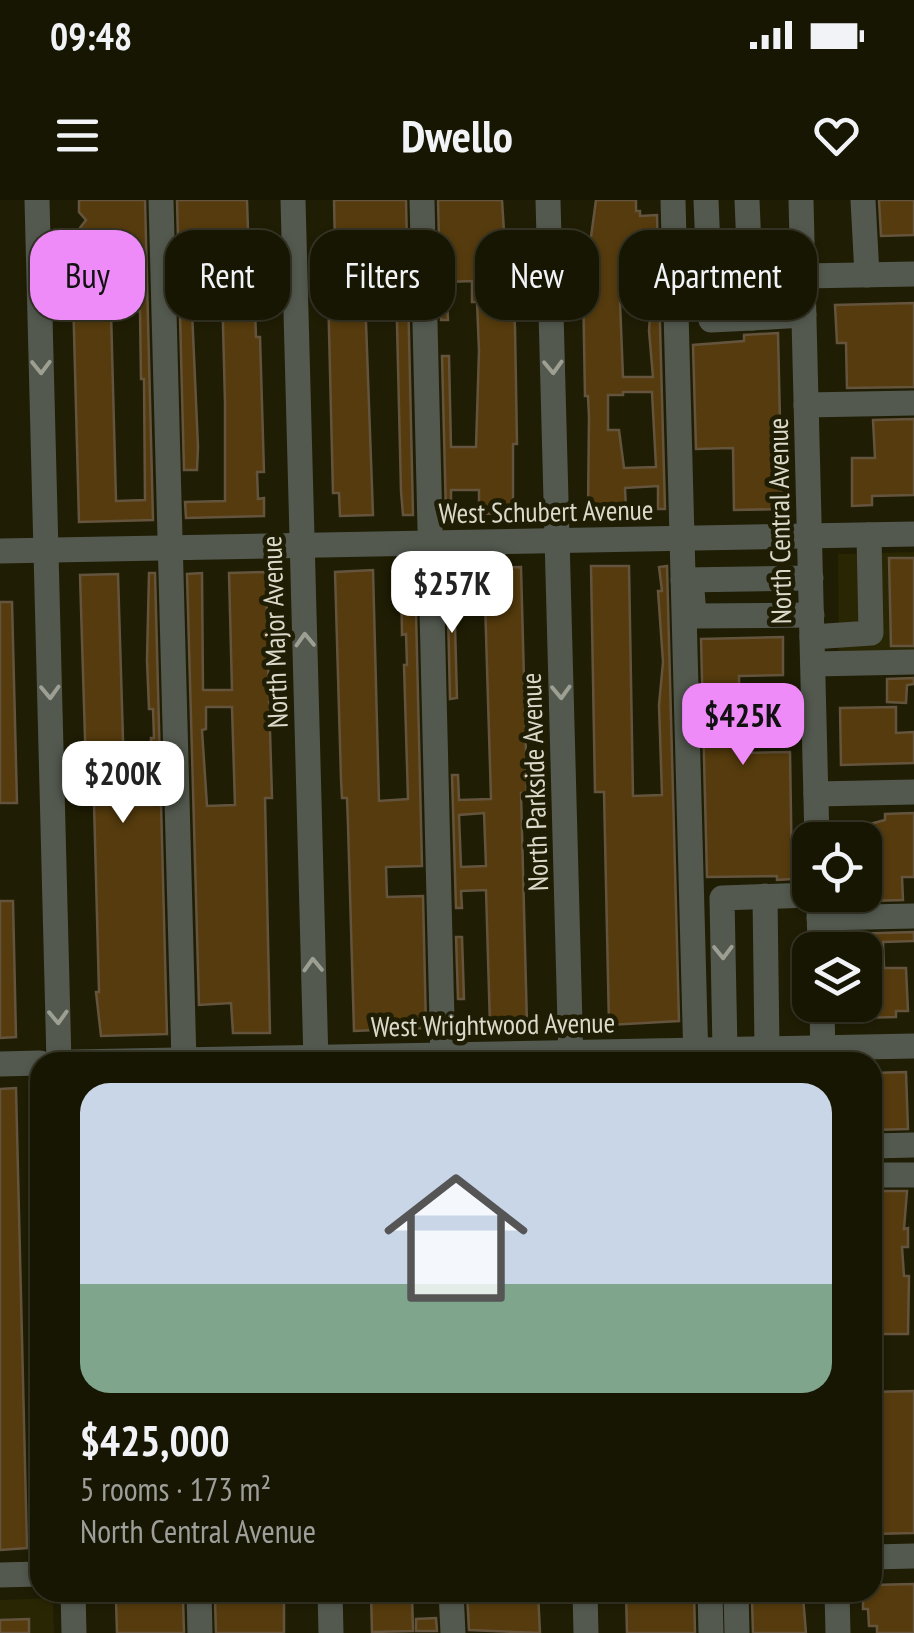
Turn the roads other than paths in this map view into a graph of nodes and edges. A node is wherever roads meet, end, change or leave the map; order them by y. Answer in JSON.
{"nodes":[{"id":1,"x":37,"y":200,"type":"edge"},
{"id":2,"x":161,"y":200,"type":"edge"},
{"id":3,"x":293,"y":200,"type":"edge"},
{"id":4,"x":422,"y":200,"type":"edge"},
{"id":5,"x":548,"y":200,"type":"edge"},
{"id":6,"x":673,"y":200,"type":"edge"},
{"id":7,"x":706,"y":200,"type":"edge"},
{"id":8,"x":747,"y":200,"type":"edge"},
{"id":9,"x":801,"y":200,"type":"edge"},
{"id":10,"x":863,"y":200,"type":"edge"},
{"id":11,"x":707,"y":230,"type":"edge"},
{"id":12,"x":748,"y":230,"type":"edge"},
{"id":13,"x":802,"y":230,"type":"edge"},
{"id":14,"x":867,"y":274,"type":"junction"},
{"id":15,"x":914,"y":274,"type":"edge"},
{"id":16,"x":817,"y":276,"type":"edge"},
{"id":17,"x":711,"y":320,"type":"edge"},
{"id":18,"x":804,"y":320,"type":"edge"},
{"id":19,"x":676,"y":322,"type":"junction"},
{"id":20,"x":914,"y":402,"type":"edge"},
{"id":21,"x":806,"y":405,"type":"junction"},
{"id":22,"x":914,"y":534,"type":"edge"},
{"id":23,"x":869,"y":535,"type":"junction"},
{"id":24,"x":810,"y":536,"type":"junction"},
{"id":25,"x":682,"y":538,"type":"junction"},
{"id":26,"x":557,"y":541,"type":"junction"},
{"id":27,"x":430,"y":543,"type":"junction"},
{"id":28,"x":302,"y":546,"type":"junction"},
{"id":29,"x":172,"y":548,"type":"junction"},
{"id":30,"x":46,"y":550,"type":"junction"},
{"id":31,"x":0,"y":551,"type":"edge"},
{"id":32,"x":811,"y":578,"type":"junction"},
{"id":33,"x":687,"y":580,"type":"junction"},
{"id":34,"x":689,"y":616,"type":"junction"},
{"id":35,"x":812,"y":626,"type":"junction"},
{"id":36,"x":914,"y":662,"type":"edge"},
{"id":37,"x":813,"y":664,"type":"junction"},
{"id":38,"x":914,"y":792,"type":"edge"},
{"id":39,"x":816,"y":794,"type":"junction"},
{"id":40,"x":817,"y":822,"type":"edge"},
{"id":41,"x":765,"y":896,"type":"junction"},
{"id":42,"x":792,"y":900,"type":"edge"},
{"id":43,"x":882,"y":912,"type":"edge"},
{"id":44,"x":914,"y":916,"type":"edge"},
{"id":45,"x":766,"y":999,"type":"junction"},
{"id":46,"x":724,"y":1000,"type":"junction"},
{"id":47,"x":822,"y":1022,"type":"edge"},
{"id":48,"x":914,"y":1046,"type":"edge"},
{"id":49,"x":767,"y":1049,"type":"junction"},
{"id":50,"x":725,"y":1050,"type":"junction"},
{"id":51,"x":60,"y":1052,"type":"edge"},
{"id":52,"x":184,"y":1052,"type":"edge"},
{"id":53,"x":316,"y":1052,"type":"edge"},
{"id":54,"x":442,"y":1052,"type":"edge"},
{"id":55,"x":571,"y":1052,"type":"edge"},
{"id":56,"x":695,"y":1052,"type":"edge"},
{"id":57,"x":715,"y":1052,"type":"edge"},
{"id":58,"x":795,"y":1052,"type":"edge"},
{"id":59,"x":823,"y":1052,"type":"edge"},
{"id":60,"x":853,"y":1052,"type":"edge"},
{"id":61,"x":30,"y":1063,"type":"edge"},
{"id":62,"x":0,"y":1064,"type":"edge"},
{"id":63,"x":914,"y":1145,"type":"edge"},
{"id":64,"x":882,"y":1146,"type":"edge"},
{"id":65,"x":914,"y":1175,"type":"edge"},
{"id":66,"x":882,"y":1176,"type":"edge"},
{"id":67,"x":914,"y":1556,"type":"edge"},
{"id":68,"x":882,"y":1557,"type":"edge"},
{"id":69,"x":30,"y":1574,"type":"edge"},
{"id":70,"x":0,"y":1575,"type":"edge"},
{"id":71,"x":73,"y":1602,"type":"edge"},
{"id":72,"x":199,"y":1602,"type":"edge"},
{"id":73,"x":330,"y":1602,"type":"edge"},
{"id":74,"x":451,"y":1602,"type":"edge"},
{"id":75,"x":585,"y":1602,"type":"edge"},
{"id":76,"x":710,"y":1602,"type":"edge"},
{"id":77,"x":736,"y":1602,"type":"edge"},
{"id":78,"x":836,"y":1602,"type":"edge"},
{"id":79,"x":74,"y":1633,"type":"edge"},
{"id":80,"x":200,"y":1633,"type":"edge"},
{"id":81,"x":331,"y":1633,"type":"edge"},
{"id":82,"x":453,"y":1633,"type":"edge"},
{"id":83,"x":586,"y":1633,"type":"edge"},
{"id":84,"x":711,"y":1633,"type":"edge"},
{"id":85,"x":737,"y":1633,"type":"edge"},
{"id":86,"x":838,"y":1633,"type":"edge"}],
"edges":[{"from":1,"to":30,"type":"street","one_way":true},
{"from":2,"to":29,"type":"street"},
{"from":3,"to":28,"type":"street","name":"North Major Avenue"},
{"from":4,"to":27,"type":"street"},
{"from":5,"to":26,"type":"street","name":"North Parkside Avenue","one_way":true},
{"from":6,"to":19,"type":"street"},
{"from":7,"to":11,"type":"street"},
{"from":8,"to":12,"type":"street"},
{"from":9,"to":13,"type":"street","name":"North Central Avenue"},
{"from":10,"to":14,"type":"street"},
{"from":14,"to":15,"type":"street"},
{"from":14,"to":16,"type":"street"},
{"from":17,"to":19,"type":"street"},
{"from":18,"to":21,"type":"street","name":"North Central Avenue"},
{"from":19,"to":25,"type":"street"},
{"from":20,"to":21,"type":"street"},
{"from":21,"to":24,"type":"street","name":"North Central Avenue"},
{"from":22,"to":23,"type":"street","name":"West Schubert Avenue"},
{"from":23,"to":24,"type":"street","name":"West Schubert Avenue"},
{"from":23,"to":35,"type":"street"},
{"from":24,"to":25,"type":"street","name":"West Schubert Avenue"},
{"from":24,"to":32,"type":"street","name":"North Central Avenue"},
{"from":25,"to":26,"type":"street","name":"West Schubert Avenue"},
{"from":25,"to":33,"type":"street"},
{"from":26,"to":27,"type":"street","name":"West Schubert Avenue"},
{"from":26,"to":55,"type":"street","name":"North Parkside Avenue","one_way":true},
{"from":27,"to":28,"type":"street","name":"West Schubert Avenue"},
{"from":27,"to":54,"type":"street"},
{"from":28,"to":29,"type":"street","name":"West Schubert Avenue"},
{"from":53,"to":28,"type":"street","name":"North Major Avenue","one_way":true},
{"from":29,"to":30,"type":"street","name":"West Schubert Avenue"},
{"from":29,"to":52,"type":"street"},
{"from":30,"to":31,"type":"street","name":"West Schubert Avenue"},
{"from":30,"to":51,"type":"street","one_way":true},
{"from":32,"to":33,"type":"street"},
{"from":32,"to":35,"type":"street","name":"North Central Avenue"},
{"from":33,"to":34,"type":"street"},
{"from":34,"to":35,"type":"street"},
{"from":34,"to":56,"type":"street"},
{"from":35,"to":37,"type":"street","name":"North Central Avenue"},
{"from":36,"to":37,"type":"street"},
{"from":37,"to":39,"type":"street","name":"North Central Avenue"},
{"from":38,"to":39,"type":"street"},
{"from":39,"to":40,"type":"street","name":"North Central Avenue"},
{"from":41,"to":42,"type":"street"},
{"from":41,"to":45,"type":"street"},
{"from":41,"to":46,"type":"street","one_way":true},
{"from":43,"to":44,"type":"street"},
{"from":45,"to":46,"type":"street"},
{"from":45,"to":49,"type":"street"},
{"from":46,"to":50,"type":"street"},
{"from":47,"to":59,"type":"street"},
{"from":48,"to":60,"type":"street","name":"West Wrightwood Avenue"},
{"from":49,"to":50,"type":"street","name":"West Wrightwood Avenue"},
{"from":49,"to":58,"type":"street","name":"West Wrightwood Avenue"},
{"from":50,"to":57,"type":"street","name":"West Wrightwood Avenue"},
{"from":61,"to":62,"type":"street"},
{"from":63,"to":64,"type":"street"},
{"from":65,"to":66,"type":"street"},
{"from":67,"to":68,"type":"street"},
{"from":69,"to":70,"type":"street"},
{"from":71,"to":79,"type":"street"},
{"from":72,"to":80,"type":"street"},
{"from":73,"to":81,"type":"street"},
{"from":74,"to":82,"type":"street"},
{"from":75,"to":83,"type":"street"},
{"from":76,"to":84,"type":"street"},
{"from":77,"to":85,"type":"street"},
{"from":78,"to":86,"type":"street"}]}
